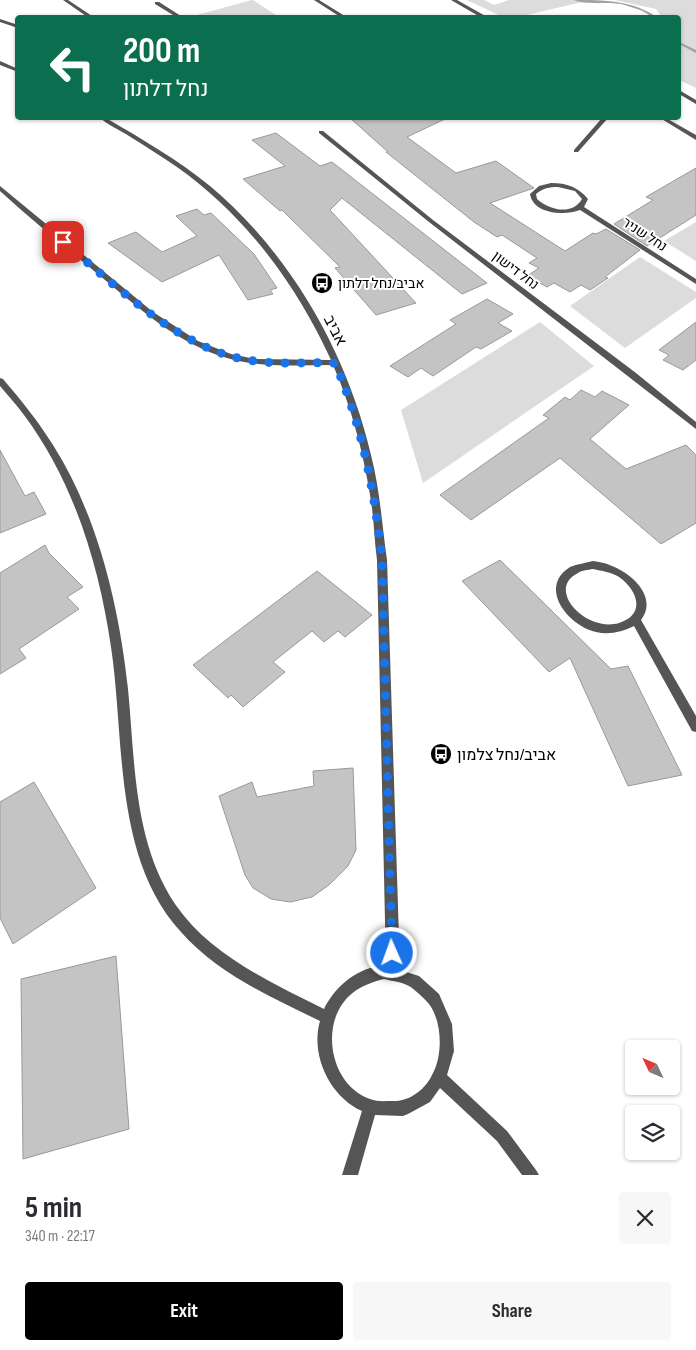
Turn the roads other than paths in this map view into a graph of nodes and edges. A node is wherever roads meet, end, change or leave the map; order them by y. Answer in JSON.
{"nodes":[{"id":1,"x":66,"y":0,"type":"edge"},
{"id":2,"x":316,"y":0,"type":"edge"},
{"id":3,"x":453,"y":0,"type":"edge"},
{"id":4,"x":157,"y":3,"type":"dead end"},
{"id":5,"x":88,"y":15,"type":"edge"},
{"id":6,"x":177,"y":15,"type":"edge"},
{"id":7,"x":341,"y":15,"type":"edge"},
{"id":8,"x":481,"y":15,"type":"edge"},
{"id":9,"x":0,"y":20,"type":"edge"},
{"id":10,"x":15,"y":26,"type":"edge"},
{"id":11,"x":0,"y":63,"type":"edge"},
{"id":12,"x":15,"y":70,"type":"edge"},
{"id":13,"x":681,"y":93,"type":"edge"},
{"id":14,"x":696,"y":102,"type":"edge"},
{"id":15,"x":106,"y":120,"type":"edge"},
{"id":16,"x":603,"y":120,"type":"edge"},
{"id":17,"x":666,"y":120,"type":"edge"},
{"id":18,"x":321,"y":132,"type":"dead end"},
{"id":19,"x":696,"y":138,"type":"edge"},
{"id":20,"x":576,"y":151,"type":"dead end"},
{"id":21,"x":0,"y":188,"type":"edge"},
{"id":22,"x":580,"y":207,"type":"junction"},
{"id":23,"x":696,"y":282,"type":"edge"},
{"id":24,"x":335,"y":363,"type":"junction"},
{"id":25,"x":0,"y":381,"type":"edge"},
{"id":26,"x":696,"y":426,"type":"edge"},
{"id":27,"x":635,"y":619,"type":"junction"},
{"id":28,"x":696,"y":727,"type":"edge"},
{"id":29,"x":393,"y":973,"type":"junction"},
{"id":30,"x":328,"y":1018,"type":"junction"},
{"id":31,"x":440,"y":1078,"type":"junction"},
{"id":32,"x":370,"y":1107,"type":"junction"},
{"id":33,"x":350,"y":1175,"type":"edge"},
{"id":34,"x":531,"y":1175,"type":"edge"}],
"edges":[{"from":1,"to":5,"type":"street"},
{"from":2,"to":7,"type":"street"},
{"from":3,"to":8,"type":"street"},
{"from":4,"to":6,"type":"street"},
{"from":9,"to":10,"type":"street"},
{"from":11,"to":12,"type":"street"},
{"from":13,"to":14,"type":"street"},
{"from":15,"to":24,"type":"street","name":"אביב"},
{"from":16,"to":20,"type":"street"},
{"from":17,"to":19,"type":"street"},
{"from":18,"to":26,"type":"street","name":"נחל דישון"},
{"from":21,"to":24,"type":"street"},
{"from":22,"to":22,"type":"street"},
{"from":22,"to":23,"type":"street","name":"נחל שניר"},
{"from":24,"to":29,"type":"street","name":"אביב"},
{"from":25,"to":30,"type":"street"},
{"from":27,"to":27,"type":"street"},
{"from":27,"to":28,"type":"street"},
{"from":29,"to":30,"type":"street"},
{"from":29,"to":31,"type":"street"},
{"from":30,"to":32,"type":"street"},
{"from":31,"to":32,"type":"street"},
{"from":31,"to":34,"type":"street"},
{"from":32,"to":33,"type":"street"}]}
